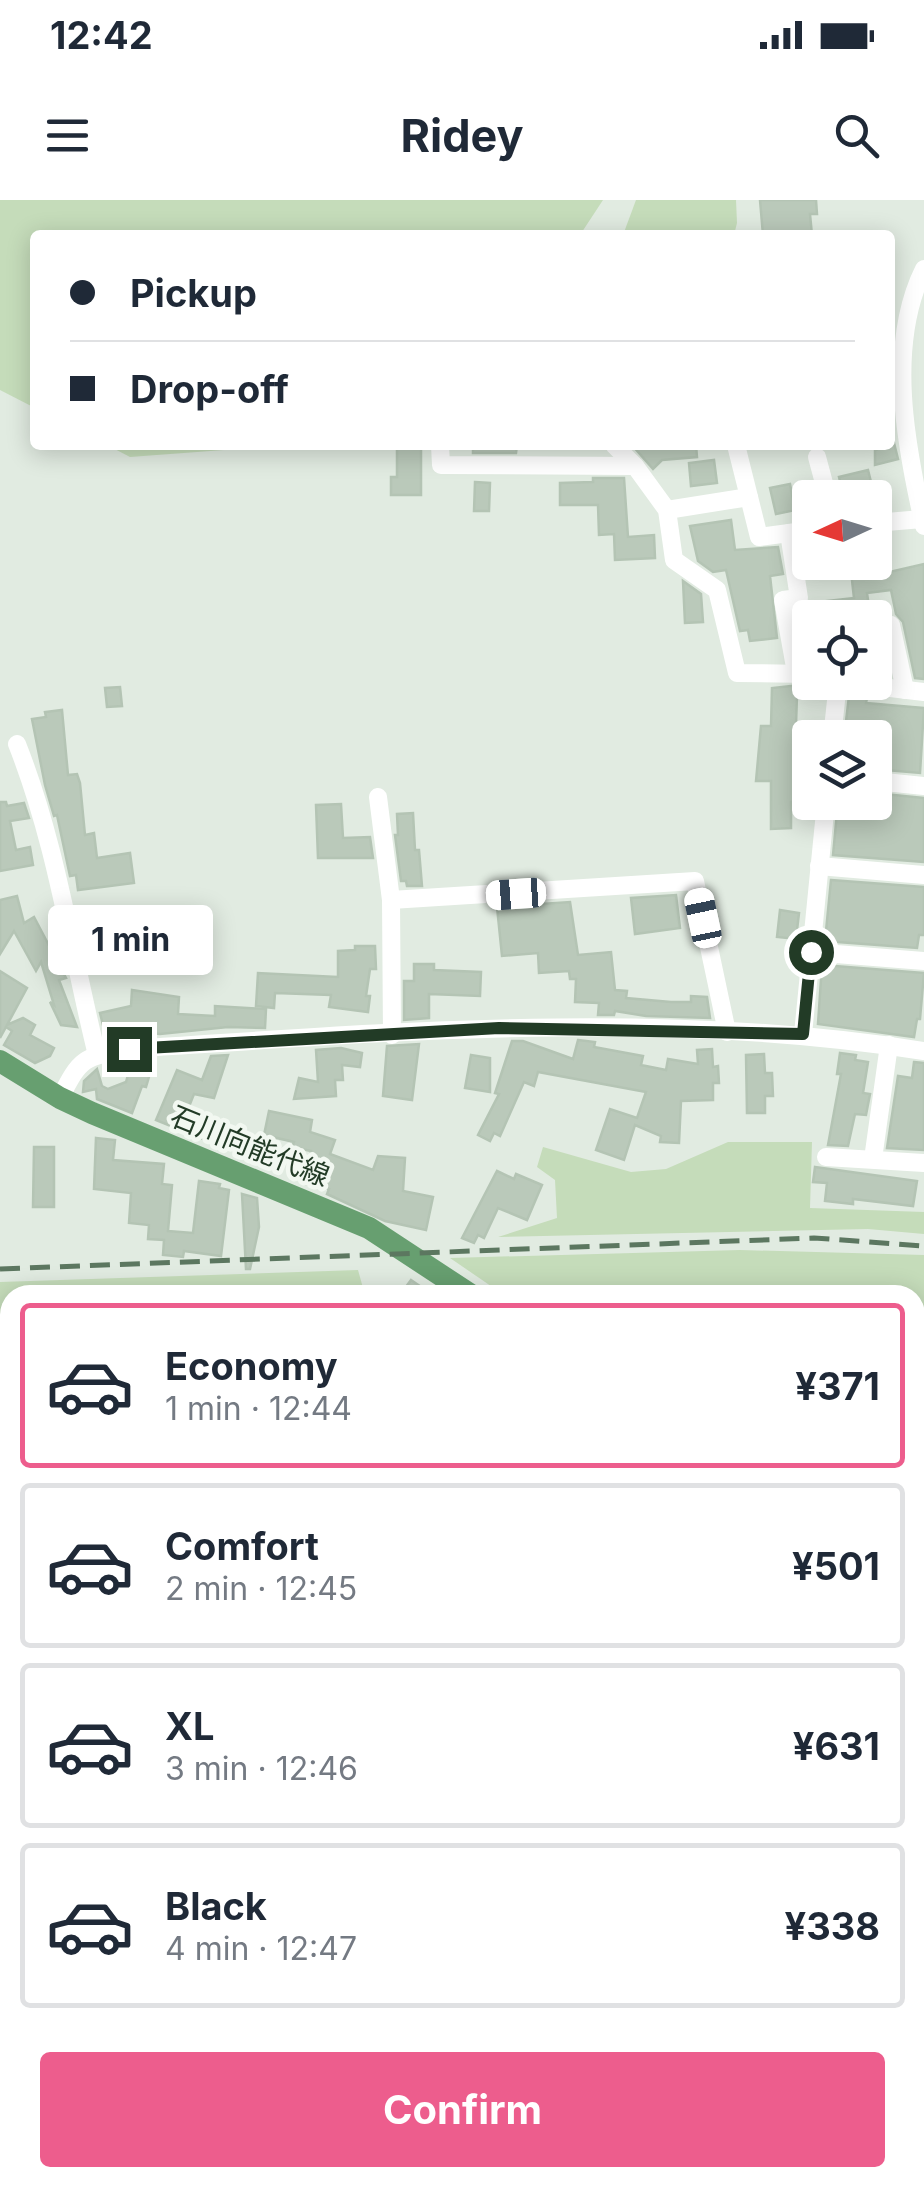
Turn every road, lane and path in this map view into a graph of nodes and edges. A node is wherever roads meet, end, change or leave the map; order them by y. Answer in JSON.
{"nodes":[{"id":1,"x":924,"y":269,"type":"edge"},
{"id":2,"x":897,"y":408,"type":"edge"},
{"id":3,"x":440,"y":450,"type":"edge"},
{"id":4,"x":619,"y":450,"type":"edge"},
{"id":5,"x":737,"y":450,"type":"edge"},
{"id":6,"x":817,"y":456,"type":"dead end"},
{"id":7,"x":635,"y":466,"type":"junction"},
{"id":8,"x":823,"y":480,"type":"edge"},
{"id":9,"x":749,"y":497,"type":"junction"},
{"id":10,"x":667,"y":510,"type":"junction"},
{"id":11,"x":923,"y":522,"type":"edge"},
{"id":12,"x":892,"y":523,"type":"edge"},
{"id":13,"x":789,"y":533,"type":"junction"},
{"id":14,"x":792,"y":533,"type":"edge"},
{"id":15,"x":892,"y":628,"type":"edge"},
{"id":16,"x":792,"y":631,"type":"edge"},
{"id":17,"x":792,"y":674,"type":"edge"},
{"id":18,"x":914,"y":691,"type":"edge"},
{"id":19,"x":17,"y":744,"type":"dead end"},
{"id":20,"x":892,"y":783,"type":"edge"},
{"id":21,"x":924,"y":786,"type":"edge"},
{"id":22,"x":378,"y":797,"type":"dead end"},
{"id":23,"x":824,"y":820,"type":"edge"},
{"id":24,"x":819,"y":866,"type":"junction"},
{"id":25,"x":924,"y":874,"type":"edge"},
{"id":26,"x":391,"y":900,"type":"junction"},
{"id":27,"x":811,"y":952,"type":"junction"},
{"id":28,"x":924,"y":961,"type":"edge"},
{"id":29,"x":727,"y":1032,"type":"junction"},
{"id":30,"x":803,"y":1034,"type":"junction"},
{"id":31,"x":392,"y":1035,"type":"junction"},
{"id":32,"x":890,"y":1046,"type":"junction"},
{"id":33,"x":924,"y":1051,"type":"edge"},
{"id":34,"x":97,"y":1055,"type":"junction"},
{"id":35,"x":0,"y":1061,"type":"edge"},
{"id":36,"x":60,"y":1098,"type":"junction"},
{"id":37,"x":826,"y":1158,"type":"dead end"},
{"id":38,"x":873,"y":1159,"type":"junction"},
{"id":39,"x":924,"y":1164,"type":"edge"},
{"id":40,"x":456,"y":1285,"type":"edge"}],
"edges":[{"from":1,"to":2,"type":"street"},
{"from":2,"to":11,"type":"street"},
{"from":3,"to":7,"type":"street"},
{"from":4,"to":7,"type":"street"},
{"from":5,"to":9,"type":"street"},
{"from":6,"to":8,"type":"street"},
{"from":7,"to":10,"type":"street"},
{"from":9,"to":10,"type":"street"},
{"from":9,"to":13,"type":"street"},
{"from":10,"to":17,"type":"street"},
{"from":11,"to":12,"type":"street"},
{"from":13,"to":14,"type":"street"},
{"from":13,"to":16,"type":"street"},
{"from":15,"to":18,"type":"street"},
{"from":19,"to":34,"type":"street"},
{"from":20,"to":21,"type":"street"},
{"from":22,"to":26,"type":"street"},
{"from":23,"to":24,"type":"street"},
{"from":24,"to":25,"type":"street"},
{"from":24,"to":27,"type":"street"},
{"from":26,"to":29,"type":"street"},
{"from":26,"to":31,"type":"street"},
{"from":27,"to":28,"type":"street"},
{"from":27,"to":30,"type":"street"},
{"from":29,"to":30,"type":"street"},
{"from":29,"to":31,"type":"street"},
{"from":30,"to":32,"type":"street"},
{"from":31,"to":34,"type":"street"},
{"from":32,"to":33,"type":"street"},
{"from":32,"to":38,"type":"street"},
{"from":34,"to":36,"type":"street"},
{"from":35,"to":36,"type":"main road","name":"石川向能代線"},
{"from":36,"to":40,"type":"main road","name":"石川向能代線"},
{"from":37,"to":38,"type":"street"},
{"from":38,"to":39,"type":"street"}]}
